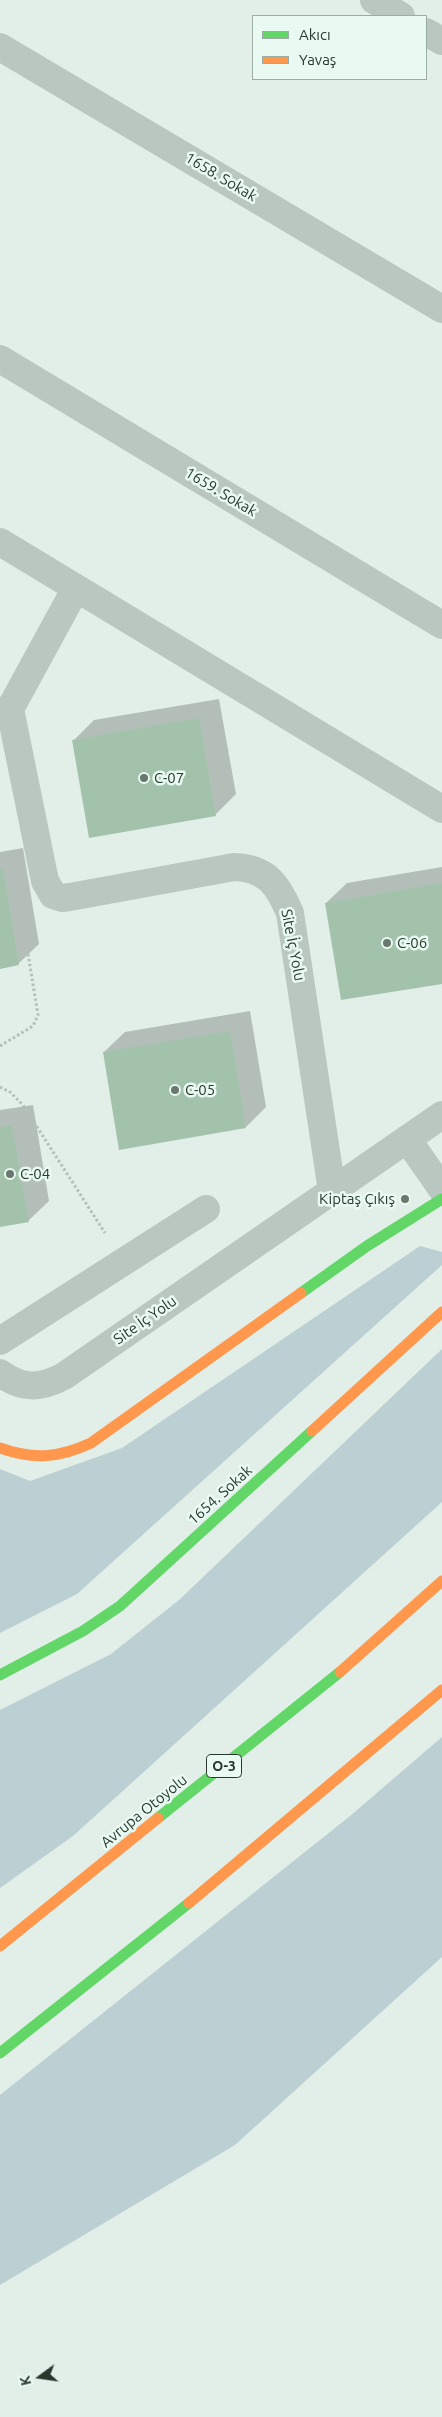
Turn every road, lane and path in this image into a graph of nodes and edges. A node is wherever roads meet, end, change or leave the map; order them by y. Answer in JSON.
{"nodes":[{"id":1,"x":374,"y":0,"type":"edge"},
{"id":2,"x":399,"y":15,"type":"edge"},
{"id":3,"x":427,"y":33,"type":"edge"},
{"id":4,"x":442,"y":41,"type":"edge"},
{"id":5,"x":0,"y":47,"type":"edge"},
{"id":6,"x":442,"y":309,"type":"edge"},
{"id":7,"x":0,"y":359,"type":"edge"},
{"id":8,"x":0,"y":542,"type":"edge"},
{"id":9,"x":76,"y":588,"type":"junction"},
{"id":10,"x":442,"y":625,"type":"edge"},
{"id":11,"x":5,"y":710,"type":"edge"},
{"id":12,"x":442,"y":809,"type":"edge"},
{"id":13,"x":45,"y":881,"type":"junction"},
{"id":14,"x":0,"y":1046,"type":"edge"},
{"id":15,"x":0,"y":1087,"type":"edge"},
{"id":16,"x":442,"y":1115,"type":"edge"},
{"id":17,"x":407,"y":1139,"type":"junction"},
{"id":18,"x":442,"y":1189,"type":"edge"},
{"id":19,"x":332,"y":1191,"type":"junction"},
{"id":20,"x":442,"y":1199,"type":"edge"},
{"id":21,"x":206,"y":1210,"type":"dead end"},
{"id":22,"x":124,"y":1263,"type":"junction"},
{"id":23,"x":442,"y":1312,"type":"edge"},
{"id":24,"x":0,"y":1341,"type":"edge"},
{"id":25,"x":0,"y":1373,"type":"edge"},
{"id":26,"x":0,"y":1448,"type":"edge"},
{"id":27,"x":442,"y":1581,"type":"edge"},
{"id":28,"x":0,"y":1675,"type":"edge"},
{"id":29,"x":442,"y":1690,"type":"edge"},
{"id":30,"x":0,"y":1946,"type":"edge"},
{"id":31,"x":0,"y":2053,"type":"edge"}],
"edges":[{"from":1,"to":2,"type":"street"},
{"from":3,"to":4,"type":"street"},
{"from":5,"to":6,"type":"street","name":"1658. Sokak"},
{"from":7,"to":10,"type":"street","name":"1659. Sokak"},
{"from":8,"to":9,"type":"street"},
{"from":9,"to":11,"type":"street"},
{"from":9,"to":12,"type":"street"},
{"from":11,"to":13,"type":"street"},
{"from":13,"to":14,"type":"path"},
{"from":13,"to":19,"type":"street","name":"Site İç Yolu"},
{"from":15,"to":22,"type":"path"},
{"from":16,"to":17,"type":"street","name":"Site İç Yolu"},
{"from":17,"to":18,"type":"street"},
{"from":17,"to":19,"type":"street","name":"Site İç Yolu"},
{"from":19,"to":25,"type":"street","name":"Site İç Yolu"},
{"from":20,"to":26,"type":"main road"},
{"from":21,"to":22,"type":"street"},
{"from":22,"to":24,"type":"street"},
{"from":23,"to":28,"type":"main road","name":"1654. Sokak"},
{"from":27,"to":30,"type":"main road","name":"Avrupa Otoyolu","number":"O-3"},
{"from":29,"to":31,"type":"main road"}]}
